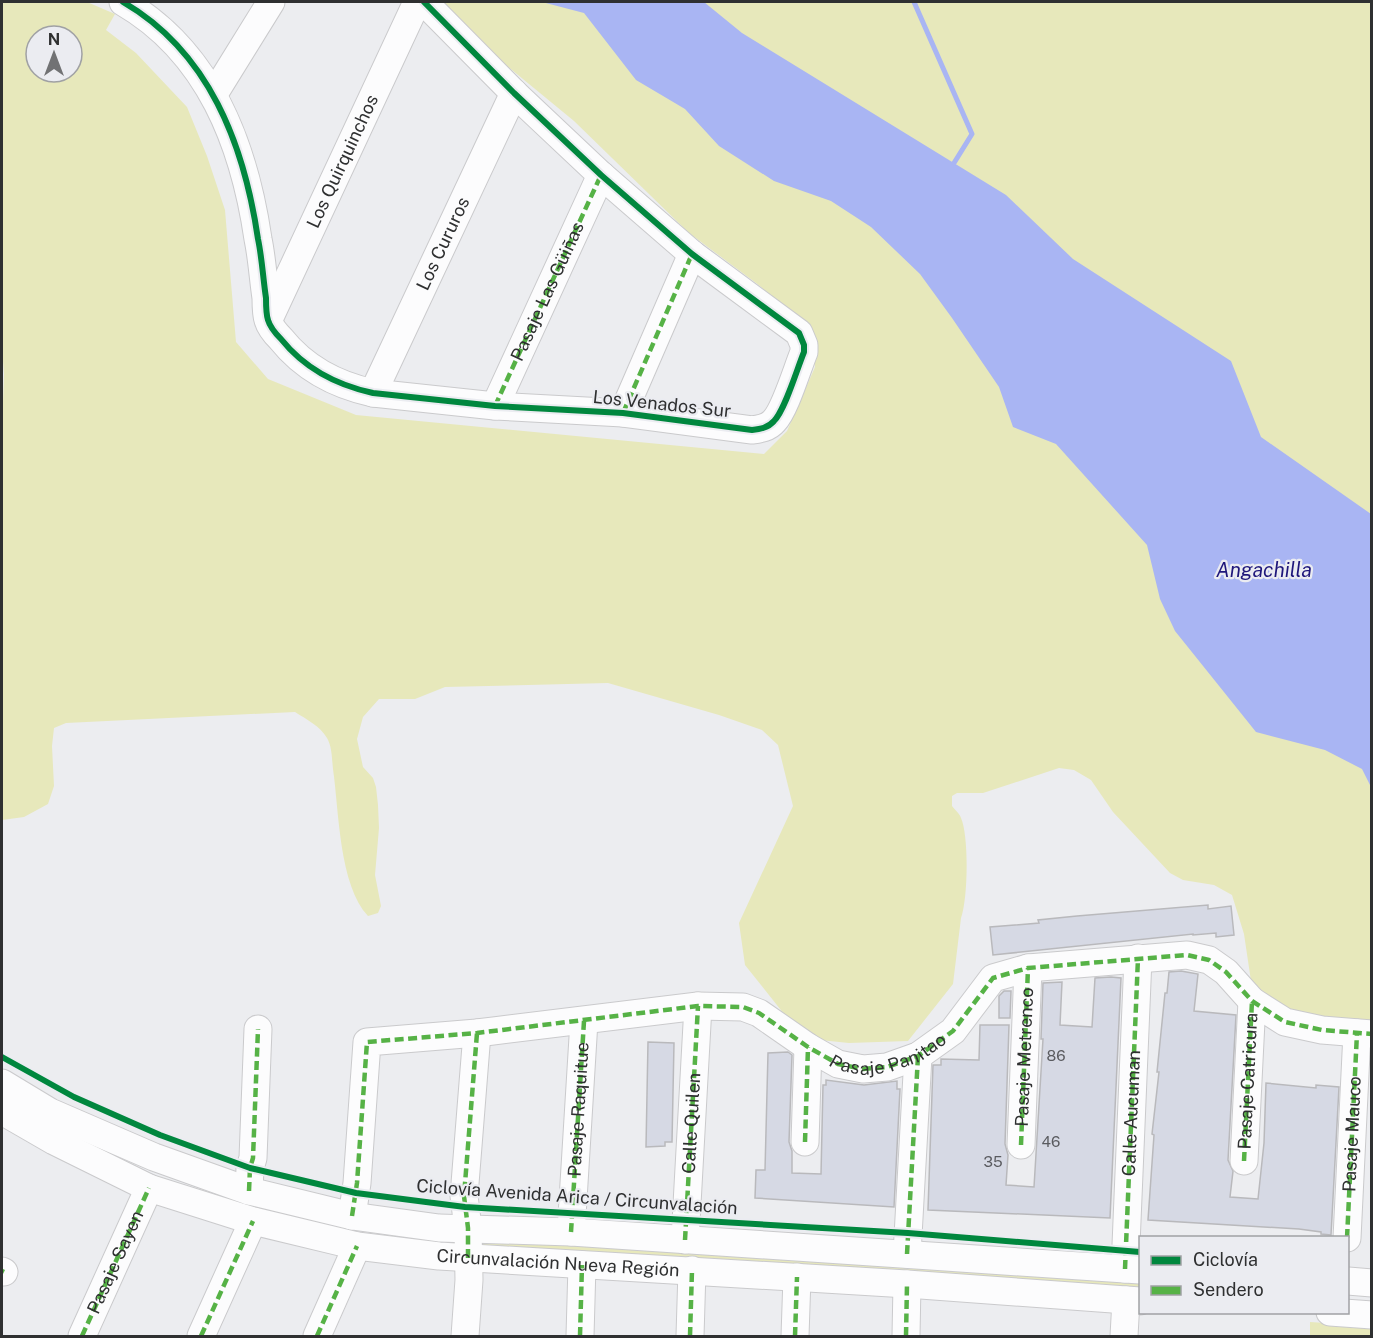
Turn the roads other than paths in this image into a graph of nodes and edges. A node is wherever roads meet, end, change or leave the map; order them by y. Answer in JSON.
{"nodes":[{"id":1,"x":123,"y":2,"type":"edge"},
{"id":2,"x":271,"y":2,"type":"edge"},
{"id":3,"x":417,"y":2,"type":"edge"},
{"id":4,"x":424,"y":2,"type":"edge"},
{"id":5,"x":514,"y":93,"type":"junction"},
{"id":6,"x":214,"y":94,"type":"junction"},
{"id":7,"x":601,"y":176,"type":"junction"},
{"id":8,"x":692,"y":254,"type":"junction"},
{"id":9,"x":268,"y":320,"type":"junction"},
{"id":10,"x":373,"y":393,"type":"junction"},
{"id":11,"x":495,"y":406,"type":"junction"},
{"id":12,"x":623,"y":413,"type":"junction"},
{"id":13,"x":1138,"y":958,"type":"junction"},
{"id":14,"x":1028,"y":968,"type":"junction"},
{"id":15,"x":1252,"y":1000,"type":"junction"},
{"id":16,"x":698,"y":1006,"type":"junction"},
{"id":17,"x":584,"y":1021,"type":"junction"},
{"id":18,"x":258,"y":1029,"type":"dead end"},
{"id":19,"x":477,"y":1033,"type":"junction"},
{"id":20,"x":1364,"y":1033,"type":"edge"},
{"id":21,"x":808,"y":1047,"type":"junction"},
{"id":22,"x":918,"y":1056,"type":"junction"},
{"id":23,"x":2,"y":1083,"type":"edge"},
{"id":24,"x":2,"y":1111,"type":"edge"},
{"id":25,"x":805,"y":1142,"type":"dead end"},
{"id":26,"x":1021,"y":1145,"type":"dead end"},
{"id":27,"x":1244,"y":1161,"type":"dead end"},
{"id":28,"x":149,"y":1188,"type":"junction"},
{"id":29,"x":249,"y":1191,"type":"junction"},
{"id":30,"x":352,"y":1216,"type":"junction"},
{"id":31,"x":253,"y":1221,"type":"junction"},
{"id":32,"x":468,"y":1228,"type":"junction"},
{"id":33,"x":571,"y":1232,"type":"junction"},
{"id":34,"x":1347,"y":1236,"type":"edge"},
{"id":35,"x":685,"y":1240,"type":"junction"},
{"id":36,"x":357,"y":1246,"type":"junction"},
{"id":37,"x":907,"y":1254,"type":"junction"},
{"id":38,"x":468,"y":1258,"type":"junction"},
{"id":39,"x":582,"y":1265,"type":"junction"},
{"id":40,"x":692,"y":1270,"type":"junction"},
{"id":41,"x":1133,"y":1270,"type":"edge"},
{"id":42,"x":797,"y":1277,"type":"junction"},
{"id":43,"x":1349,"y":1281,"type":"edge"},
{"id":44,"x":1371,"y":1283,"type":"edge"},
{"id":45,"x":907,"y":1284,"type":"junction"},
{"id":46,"x":1133,"y":1301,"type":"edge"},
{"id":47,"x":1349,"y":1313,"type":"edge"},
{"id":48,"x":1371,"y":1315,"type":"edge"},
{"id":49,"x":82,"y":1336,"type":"edge"},
{"id":50,"x":201,"y":1336,"type":"edge"},
{"id":51,"x":316,"y":1336,"type":"edge"},
{"id":52,"x":465,"y":1336,"type":"edge"},
{"id":53,"x":580,"y":1336,"type":"edge"},
{"id":54,"x":690,"y":1336,"type":"edge"},
{"id":55,"x":795,"y":1336,"type":"edge"},
{"id":56,"x":906,"y":1336,"type":"edge"},
{"id":57,"x":1124,"y":1336,"type":"edge"}],
"edges":[{"from":1,"to":6,"type":"street","name":"Los Venados Sur"},
{"from":2,"to":6,"type":"street"},
{"from":3,"to":9,"type":"street","name":"Los Quirquinchos"},
{"from":4,"to":5,"type":"street","name":"Los Venados Sur"},
{"from":5,"to":7,"type":"street","name":"Los Venados Sur"},
{"from":5,"to":10,"type":"street","name":"Los Cururos"},
{"from":6,"to":9,"type":"street","name":"Los Venados Sur"},
{"from":7,"to":8,"type":"street","name":"Los Venados Sur"},
{"from":7,"to":11,"type":"street","name":"Pasaje Las Güiñas"},
{"from":8,"to":12,"type":"street"},
{"from":8,"to":12,"type":"street","name":"Los Venados Sur"},
{"from":9,"to":10,"type":"street","name":"Los Venados Sur"},
{"from":10,"to":11,"type":"street","name":"Los Venados Sur"},
{"from":11,"to":12,"type":"street","name":"Los Venados Sur"},
{"from":13,"to":14,"type":"street","name":"Pasaje Panitao"},
{"from":13,"to":15,"type":"street","name":"Pasaje Panitao"},
{"from":13,"to":41,"type":"street","name":"Calle Aucuman"},
{"from":14,"to":22,"type":"street","name":"Pasaje Panitao"},
{"from":14,"to":26,"type":"street","name":"Pasaje Metrenco"},
{"from":15,"to":20,"type":"street","name":"Pasaje Panitao"},
{"from":15,"to":27,"type":"street","name":"Pasaje Catricura"},
{"from":16,"to":17,"type":"street","name":"Pasaje Panitao"},
{"from":16,"to":21,"type":"street","name":"Pasaje Panitao"},
{"from":16,"to":35,"type":"street","name":"Calle Quilen"},
{"from":17,"to":19,"type":"street","name":"Pasaje Panitao"},
{"from":17,"to":33,"type":"street","name":"Pasaje Raquitue"},
{"from":18,"to":29,"type":"street"},
{"from":19,"to":30,"type":"street","name":"Pasaje Panitao"},
{"from":19,"to":32,"type":"street"},
{"from":20,"to":34,"type":"street","name":"Pasaje Mauco"},
{"from":21,"to":22,"type":"street","name":"Pasaje Panitao"},
{"from":21,"to":25,"type":"street"},
{"from":22,"to":37,"type":"street"},
{"from":23,"to":29,"type":"street","name":"Circunvalación Nueva Región"},
{"from":24,"to":28,"type":"street","name":"Circunvalación Nueva Región"},
{"from":28,"to":31,"type":"street","name":"Circunvalación Nueva Región"},
{"from":28,"to":49,"type":"street","name":"Pasaje Sayen"},
{"from":29,"to":30,"type":"street","name":"Circunvalación Nueva Región"},
{"from":30,"to":32,"type":"street","name":"Circunvalación Nueva Región"},
{"from":31,"to":36,"type":"street","name":"Circunvalación Nueva Región"},
{"from":31,"to":50,"type":"street"},
{"from":32,"to":33,"type":"street","name":"Circunvalación Nueva Región"},
{"from":32,"to":38,"type":"street"},
{"from":33,"to":35,"type":"street","name":"Circunvalación Nueva Región"},
{"from":35,"to":37,"type":"street","name":"Circunvalación Nueva Región"},
{"from":36,"to":38,"type":"street","name":"Circunvalación Nueva Región"},
{"from":36,"to":51,"type":"street"},
{"from":37,"to":41,"type":"street","name":"Circunvalación Nueva Región"},
{"from":38,"to":39,"type":"street","name":"Circunvalación Nueva Región"},
{"from":38,"to":52,"type":"street"},
{"from":39,"to":40,"type":"street","name":"Circunvalación Nueva Región"},
{"from":39,"to":53,"type":"street"},
{"from":40,"to":42,"type":"street","name":"Circunvalación Nueva Región"},
{"from":40,"to":54,"type":"street"},
{"from":42,"to":45,"type":"street","name":"Circunvalación Nueva Región"},
{"from":42,"to":55,"type":"street"},
{"from":43,"to":44,"type":"street"},
{"from":45,"to":46,"type":"street","name":"Circunvalación Nueva Región"},
{"from":45,"to":56,"type":"street"},
{"from":46,"to":57,"type":"street"},
{"from":47,"to":48,"type":"street"}]}
